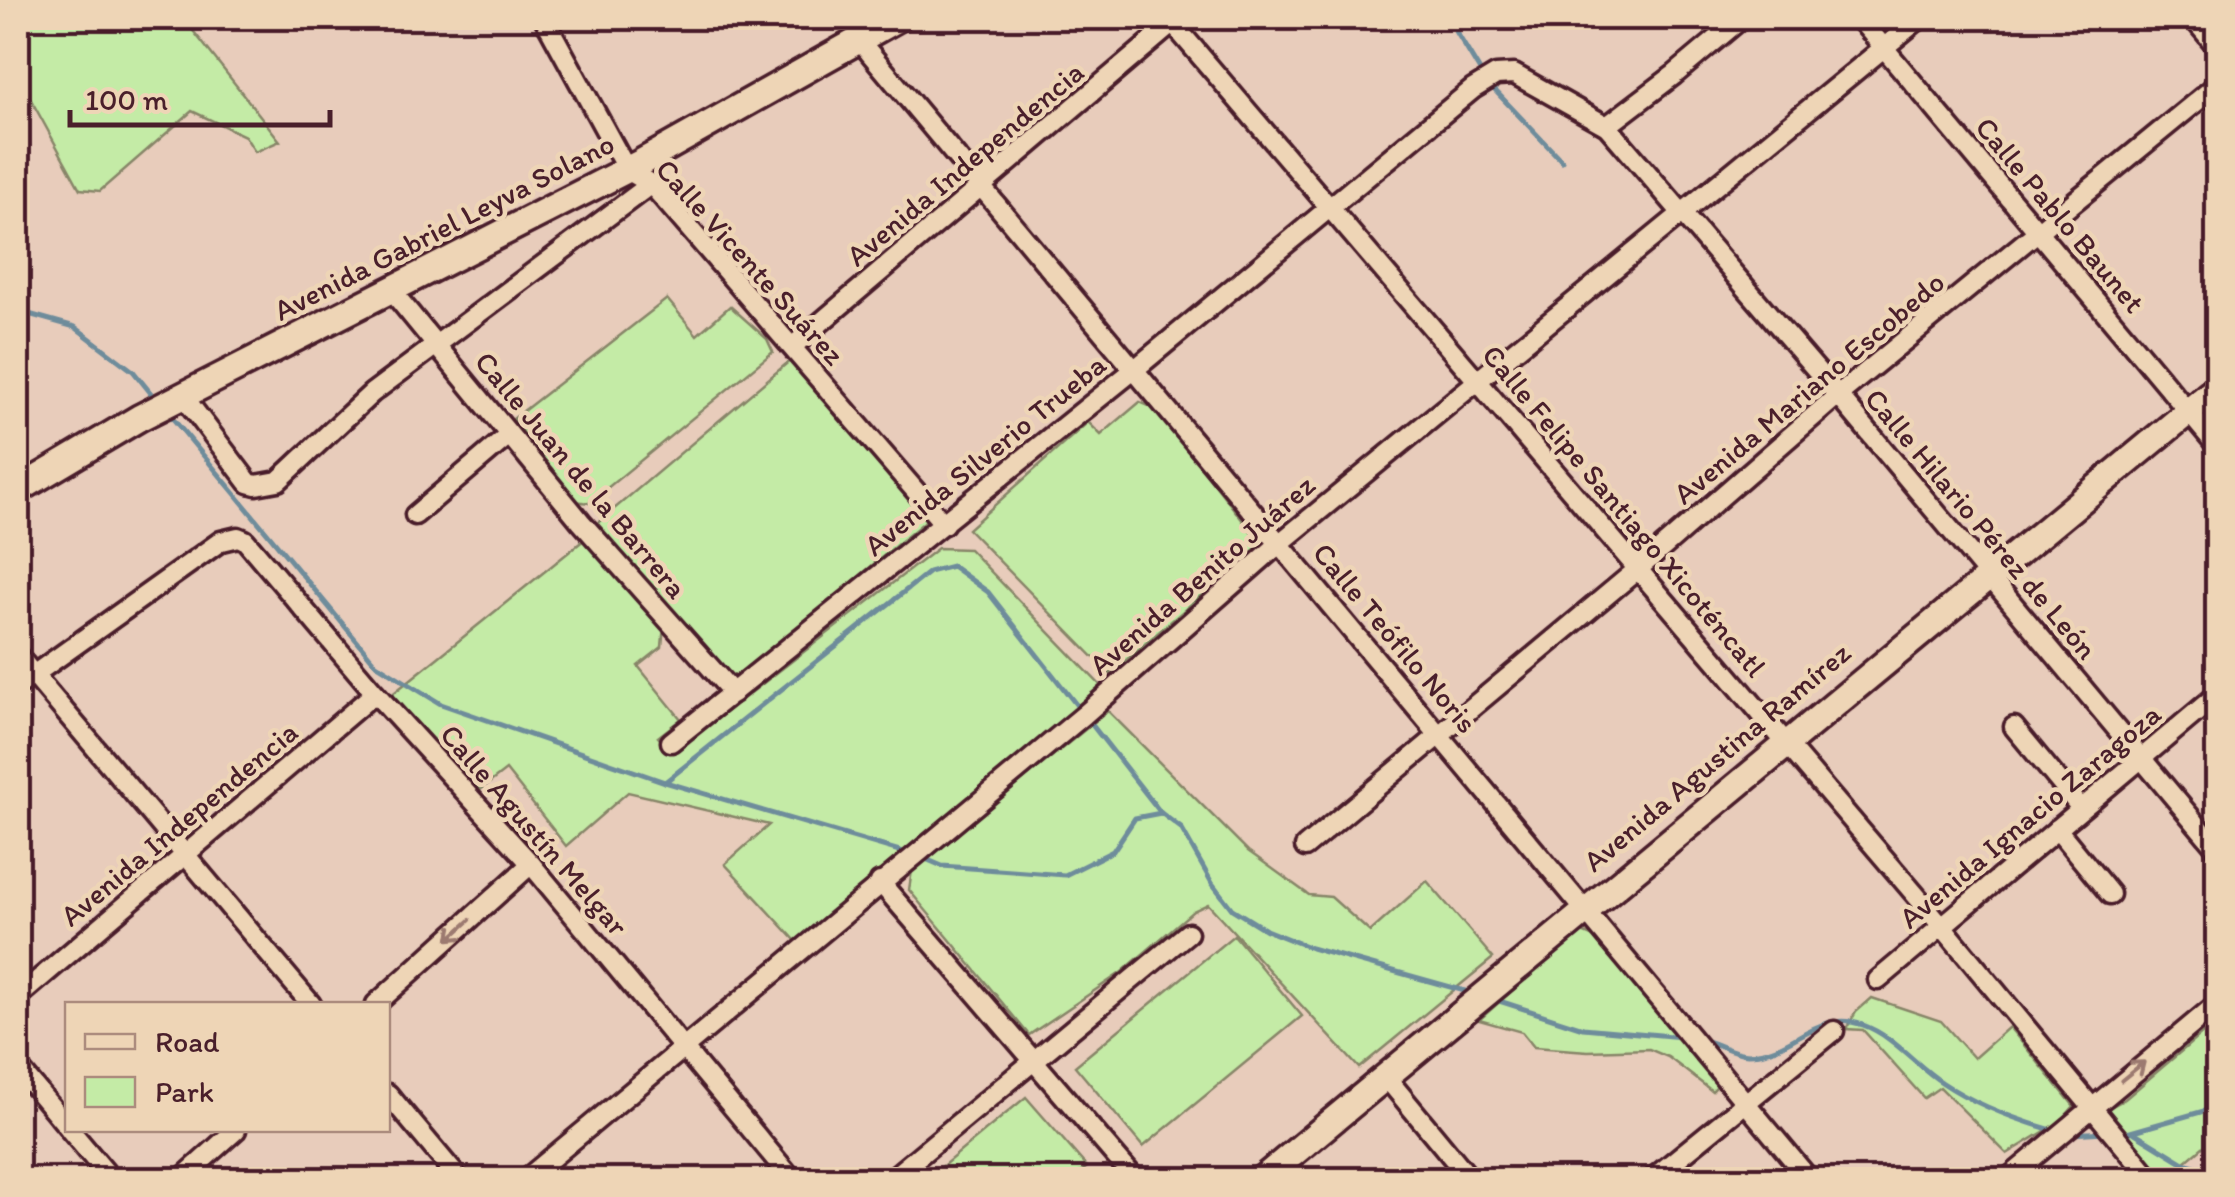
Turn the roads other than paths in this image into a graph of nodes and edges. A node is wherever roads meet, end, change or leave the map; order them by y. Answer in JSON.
{"nodes":[{"id":1,"x":544,"y":18,"type":"edge"},
{"id":2,"x":898,"y":18,"type":"edge"},
{"id":3,"x":1742,"y":18,"type":"edge"},
{"id":4,"x":1859,"y":18,"type":"edge"},
{"id":5,"x":1920,"y":18,"type":"edge"},
{"id":6,"x":2193,"y":18,"type":"edge"},
{"id":7,"x":1171,"y":20,"type":"edge"},
{"id":8,"x":860,"y":40,"type":"junction"},
{"id":9,"x":1884,"y":47,"type":"junction"},
{"id":10,"x":2218,"y":48,"type":"edge"},
{"id":11,"x":1524,"y":78,"type":"joint"},
{"id":12,"x":2216,"y":85,"type":"edge"},
{"id":13,"x":1607,"y":126,"type":"junction"},
{"id":14,"x":628,"y":170,"type":"junction"},
{"id":15,"x":651,"y":184,"type":"junction"},
{"id":16,"x":981,"y":186,"type":"junction"},
{"id":17,"x":1329,"y":206,"type":"junction"},
{"id":18,"x":1681,"y":215,"type":"junction"},
{"id":19,"x":2039,"y":233,"type":"junction"},
{"id":20,"x":391,"y":290,"type":"junction"},
{"id":21,"x":434,"y":344,"type":"junction"},
{"id":22,"x":793,"y":346,"type":"junction"},
{"id":23,"x":1135,"y":370,"type":"junction"},
{"id":24,"x":1476,"y":380,"type":"junction"},
{"id":25,"x":2218,"y":387,"type":"edge"},
{"id":26,"x":1838,"y":395,"type":"junction"},
{"id":27,"x":179,"y":399,"type":"junction"},
{"id":28,"x":2188,"y":412,"type":"junction"},
{"id":29,"x":509,"y":435,"type":"junction"},
{"id":30,"x":2218,"y":448,"type":"edge"},
{"id":31,"x":18,"y":490,"type":"edge"},
{"id":32,"x":415,"y":515,"type":"dead end"},
{"id":33,"x":944,"y":524,"type":"junction"},
{"id":34,"x":1280,"y":543,"type":"junction"},
{"id":35,"x":1638,"y":569,"type":"junction"},
{"id":36,"x":1989,"y":576,"type":"junction"},
{"id":37,"x":18,"y":656,"type":"edge"},
{"id":38,"x":33,"y":673,"type":"junction"},
{"id":39,"x":18,"y":686,"type":"edge"},
{"id":40,"x":376,"y":693,"type":"junction"},
{"id":41,"x":733,"y":693,"type":"junction"},
{"id":42,"x":2218,"y":694,"type":"edge"},
{"id":43,"x":2014,"y":728,"type":"dead end"},
{"id":44,"x":1440,"y":734,"type":"junction"},
{"id":45,"x":671,"y":742,"type":"dead end"},
{"id":46,"x":1786,"y":743,"type":"junction"},
{"id":47,"x":2141,"y":758,"type":"junction"},
{"id":48,"x":2081,"y":808,"type":"junction"},
{"id":49,"x":2057,"y":829,"type":"junction"},
{"id":50,"x":1305,"y":847,"type":"dead end"},
{"id":51,"x":2218,"y":850,"type":"edge"},
{"id":52,"x":186,"y":853,"type":"junction"},
{"id":53,"x":531,"y":864,"type":"junction"},
{"id":54,"x":880,"y":882,"type":"junction"},
{"id":55,"x":2110,"y":894,"type":"dead end"},
{"id":56,"x":1584,"y":909,"type":"junction"},
{"id":57,"x":1942,"y":926,"type":"junction"},
{"id":58,"x":1188,"y":934,"type":"dead end"},
{"id":59,"x":1878,"y":980,"type":"dead end"},
{"id":60,"x":18,"y":997,"type":"edge"},
{"id":61,"x":309,"y":1002,"type":"edge"},
{"id":62,"x":378,"y":1002,"type":"edge"},
{"id":63,"x":2218,"y":1003,"type":"edge"},
{"id":64,"x":1834,"y":1031,"type":"dead end"},
{"id":65,"x":684,"y":1047,"type":"junction"},
{"id":66,"x":1034,"y":1061,"type":"junction"},
{"id":67,"x":18,"y":1067,"type":"edge"},
{"id":68,"x":1384,"y":1076,"type":"junction"},
{"id":69,"x":390,"y":1096,"type":"edge"},
{"id":70,"x":1747,"y":1103,"type":"junction"},
{"id":71,"x":2090,"y":1106,"type":"junction"},
{"id":72,"x":65,"y":1123,"type":"edge"},
{"id":73,"x":72,"y":1132,"type":"edge"},
{"id":74,"x":234,"y":1132,"type":"edge"},
{"id":75,"x":112,"y":1180,"type":"edge"},
{"id":76,"x":180,"y":1180,"type":"edge"},
{"id":77,"x":460,"y":1180,"type":"edge"},
{"id":78,"x":526,"y":1180,"type":"edge"},
{"id":79,"x":793,"y":1180,"type":"edge"},
{"id":80,"x":890,"y":1180,"type":"edge"},
{"id":81,"x":1136,"y":1180,"type":"edge"},
{"id":82,"x":1260,"y":1180,"type":"edge"},
{"id":83,"x":1470,"y":1180,"type":"edge"},
{"id":84,"x":1651,"y":1180,"type":"edge"},
{"id":85,"x":1810,"y":1180,"type":"edge"},
{"id":86,"x":2006,"y":1180,"type":"edge"},
{"id":87,"x":2152,"y":1180,"type":"edge"}],
"edges":[{"from":1,"to":14,"type":"street","name":"Calle Vicente Suárez"},
{"from":2,"to":8,"type":"street","name":"Avenida Gabriel Leyva Solano"},
{"from":3,"to":13,"type":"street"},
{"from":4,"to":9,"type":"street","name":"Calle Pablo Baunet"},
{"from":5,"to":9,"type":"street","name":"Avenida Benito Juárez"},
{"from":6,"to":10,"type":"street"},
{"from":7,"to":16,"type":"street","name":"Avenida Independencia"},
{"from":7,"to":17,"type":"street","name":"Calle Felipe Santiago Xicoténcatl"},
{"from":8,"to":14,"type":"street","name":"Avenida Gabriel Leyva Solano"},
{"from":8,"to":16,"type":"street","name":"Calle Teófilo Noris"},
{"from":9,"to":18,"type":"street","name":"Avenida Benito Juárez"},
{"from":9,"to":19,"type":"street","name":"Calle Pablo Baunet"},
{"from":11,"to":13,"type":"street","name":"Calle Hilario Pérez de León"},
{"from":11,"to":17,"type":"street","name":"Avenida Silverio Trueba"},
{"from":12,"to":19,"type":"street","name":"Avenida Mariano Escobedo"},
{"from":13,"to":18,"type":"street","name":"Calle Hilario Pérez de León"},
{"from":14,"to":15,"type":"street","name":"Calle Vicente Suárez"},
{"from":14,"to":20,"type":"street","name":"Avenida Gabriel Leyva Solano"},
{"from":15,"to":21,"type":"street"},
{"from":15,"to":22,"type":"street","name":"Calle Vicente Suárez"},
{"from":16,"to":22,"type":"street","name":"Avenida Independencia"},
{"from":16,"to":23,"type":"street","name":"Calle Teófilo Noris"},
{"from":17,"to":23,"type":"street","name":"Avenida Silverio Trueba"},
{"from":17,"to":24,"type":"street","name":"Calle Felipe Santiago Xicoténcatl"},
{"from":18,"to":24,"type":"street","name":"Avenida Benito Juárez"},
{"from":18,"to":26,"type":"street","name":"Calle Hilario Pérez de León"},
{"from":19,"to":26,"type":"street","name":"Avenida Mariano Escobedo"},
{"from":19,"to":28,"type":"street","name":"Calle Pablo Baunet"},
{"from":20,"to":21,"type":"street","name":"Calle Juan de la Barrera"},
{"from":20,"to":27,"type":"street","name":"Avenida Gabriel Leyva Solano"},
{"from":21,"to":27,"type":"street"},
{"from":21,"to":29,"type":"street","name":"Calle Juan de la Barrera"},
{"from":22,"to":33,"type":"street","name":"Calle Vicente Suárez"},
{"from":23,"to":33,"type":"street","name":"Avenida Silverio Trueba"},
{"from":23,"to":34,"type":"street","name":"Calle Teófilo Noris"},
{"from":24,"to":34,"type":"street","name":"Avenida Benito Juárez"},
{"from":24,"to":35,"type":"street","name":"Calle Felipe Santiago Xicoténcatl"},
{"from":25,"to":28,"type":"street","name":"Avenida Agustina Ramírez"},
{"from":26,"to":35,"type":"street","name":"Avenida Mariano Escobedo"},
{"from":26,"to":36,"type":"street","name":"Calle Hilario Pérez de León"},
{"from":27,"to":31,"type":"street","name":"Avenida Gabriel Leyva Solano"},
{"from":28,"to":30,"type":"street","name":"Calle Pablo Baunet"},
{"from":28,"to":36,"type":"street","name":"Avenida Agustina Ramírez"},
{"from":29,"to":32,"type":"street"},
{"from":29,"to":41,"type":"street","name":"Calle Juan de la Barrera"},
{"from":33,"to":41,"type":"street","name":"Avenida Silverio Trueba"},
{"from":34,"to":44,"type":"street","name":"Calle Teófilo Noris"},
{"from":34,"to":54,"type":"street","name":"Avenida Benito Juárez"},
{"from":35,"to":44,"type":"street","name":"Avenida Mariano Escobedo"},
{"from":35,"to":46,"type":"street","name":"Calle Felipe Santiago Xicoténcatl"},
{"from":36,"to":46,"type":"street","name":"Avenida Agustina Ramírez"},
{"from":36,"to":47,"type":"street","name":"Calle Hilario Pérez de León"},
{"from":37,"to":38,"type":"street"},
{"from":38,"to":39,"type":"street"},
{"from":38,"to":40,"type":"street","name":"Calle Agustín Melgar"},
{"from":38,"to":52,"type":"street"},
{"from":40,"to":52,"type":"street","name":"Avenida Independencia"},
{"from":40,"to":53,"type":"street","name":"Calle Agustín Melgar"},
{"from":41,"to":45,"type":"street","name":"Avenida Silverio Trueba"},
{"from":42,"to":47,"type":"street","name":"Avenida Ignacio Zaragoza"},
{"from":43,"to":48,"type":"street"},
{"from":44,"to":50,"type":"street","name":"Avenida Mariano Escobedo"},
{"from":44,"to":56,"type":"street","name":"Calle Teófilo Noris"},
{"from":46,"to":56,"type":"street","name":"Avenida Agustina Ramírez"},
{"from":46,"to":57,"type":"street","name":"Calle Felipe Santiago Xicoténcatl"},
{"from":47,"to":48,"type":"street","name":"Avenida Ignacio Zaragoza"},
{"from":47,"to":51,"type":"street","name":"Calle Hilario Pérez de León"},
{"from":48,"to":49,"type":"street","name":"Avenida Ignacio Zaragoza"},
{"from":49,"to":55,"type":"street"},
{"from":49,"to":57,"type":"street","name":"Avenida Ignacio Zaragoza"},
{"from":52,"to":60,"type":"street","name":"Avenida Independencia"},
{"from":52,"to":61,"type":"street"},
{"from":53,"to":62,"type":"street","one_way":true},
{"from":53,"to":65,"type":"street","name":"Calle Agustín Melgar"},
{"from":54,"to":65,"type":"street","name":"Avenida Benito Juárez"},
{"from":54,"to":66,"type":"street"},
{"from":56,"to":68,"type":"street","name":"Avenida Agustina Ramírez"},
{"from":56,"to":70,"type":"street","name":"Calle Teófilo Noris"},
{"from":57,"to":59,"type":"street","name":"Avenida Ignacio Zaragoza"},
{"from":57,"to":71,"type":"street","name":"Calle Felipe Santiago Xicoténcatl"},
{"from":58,"to":66,"type":"street"},
{"from":71,"to":63,"type":"street","one_way":true},
{"from":64,"to":70,"type":"street"},
{"from":65,"to":78,"type":"street","name":"Avenida Benito Juárez"},
{"from":65,"to":79,"type":"street","name":"Calle Agustín Melgar"},
{"from":66,"to":80,"type":"street"},
{"from":66,"to":81,"type":"street"},
{"from":67,"to":72,"type":"street"},
{"from":68,"to":82,"type":"street","name":"Avenida Agustina Ramírez"},
{"from":68,"to":83,"type":"street"},
{"from":69,"to":77,"type":"street"},
{"from":70,"to":84,"type":"street"},
{"from":70,"to":85,"type":"street","name":"Calle Teófilo Noris"},
{"from":71,"to":86,"type":"street"},
{"from":71,"to":87,"type":"street","name":"Calle Felipe Santiago Xicoténcatl"},
{"from":73,"to":75,"type":"street"},
{"from":74,"to":76,"type":"street"}]}
